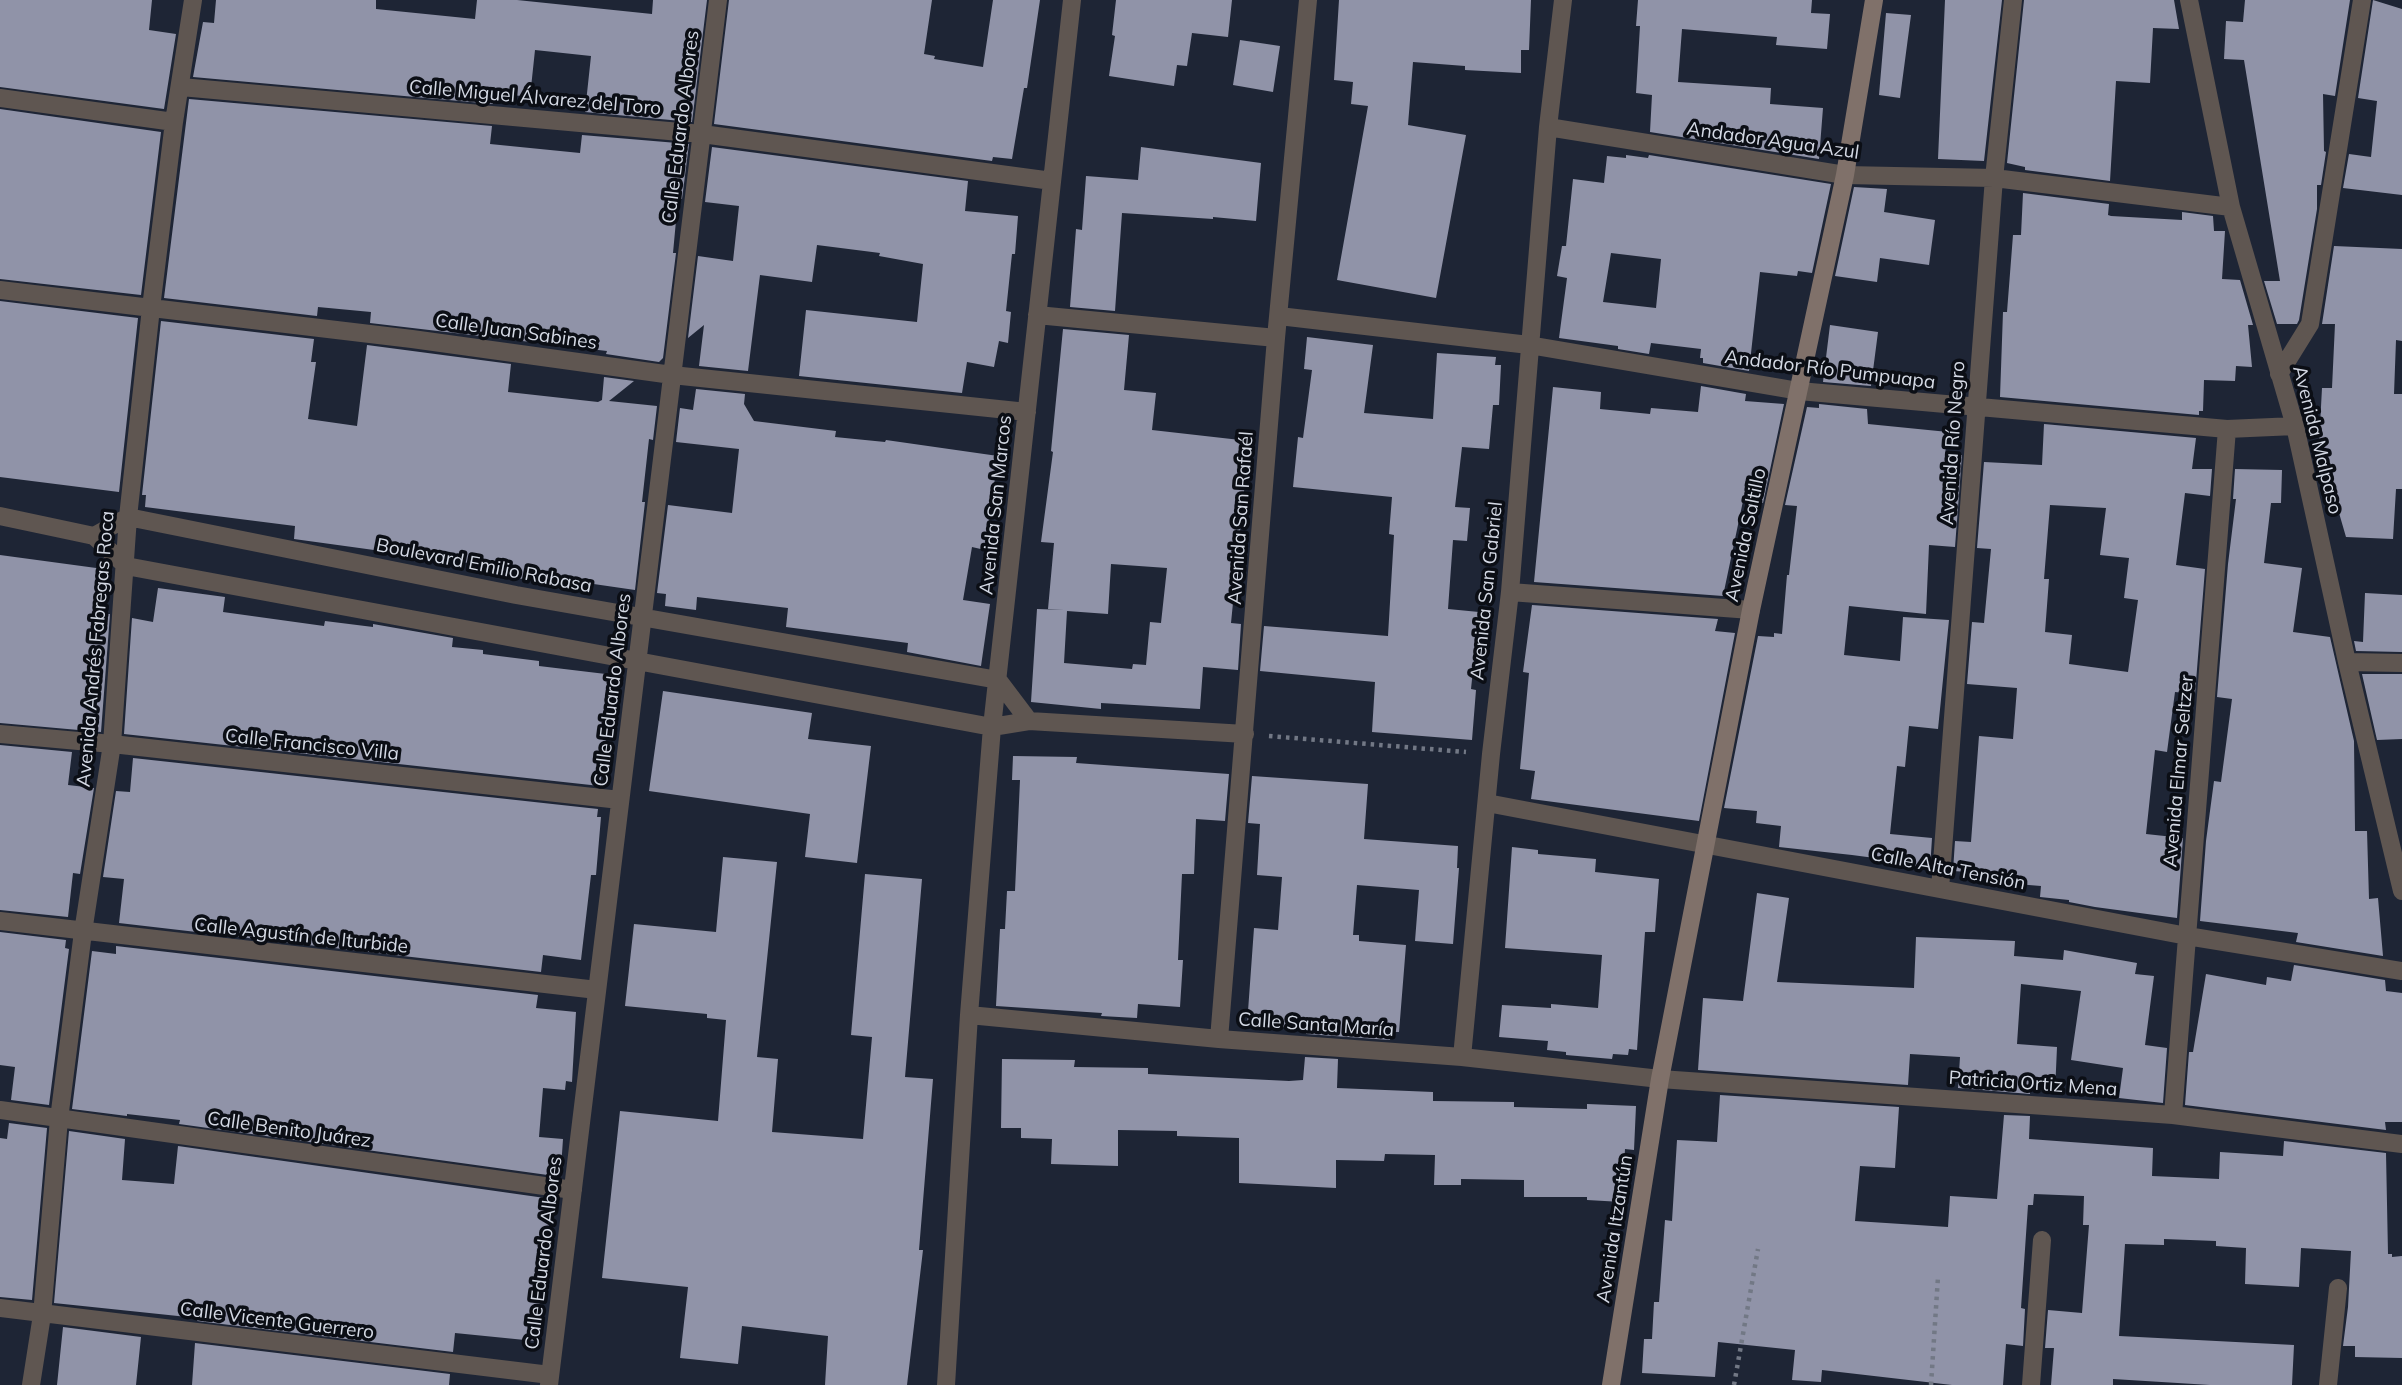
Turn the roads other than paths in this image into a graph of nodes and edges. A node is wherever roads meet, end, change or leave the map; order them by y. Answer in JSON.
{"nodes":[{"id":1,"x":193,"y":0,"type":"edge"},
{"id":2,"x":718,"y":0,"type":"edge"},
{"id":3,"x":1072,"y":0,"type":"edge"},
{"id":4,"x":1308,"y":0,"type":"edge"},
{"id":5,"x":1563,"y":0,"type":"edge"},
{"id":6,"x":1874,"y":0,"type":"edge"},
{"id":7,"x":2013,"y":0,"type":"edge"},
{"id":8,"x":2189,"y":0,"type":"edge"},
{"id":9,"x":2362,"y":0,"type":"edge"},
{"id":10,"x":181,"y":87,"type":"junction"},
{"id":11,"x":0,"y":98,"type":"edge"},
{"id":12,"x":174,"y":122,"type":"junction"},
{"id":13,"x":1548,"y":127,"type":"junction"},
{"id":14,"x":702,"y":134,"type":"junction"},
{"id":15,"x":1845,"y":175,"type":"junction"},
{"id":16,"x":1994,"y":178,"type":"junction"},
{"id":17,"x":1052,"y":181,"type":"junction"},
{"id":18,"x":2231,"y":207,"type":"junction"},
{"id":19,"x":0,"y":290,"type":"edge"},
{"id":20,"x":151,"y":308,"type":"junction"},
{"id":21,"x":1037,"y":315,"type":"junction"},
{"id":22,"x":1279,"y":316,"type":"junction"},
{"id":23,"x":1276,"y":338,"type":"junction"},
{"id":24,"x":1529,"y":345,"type":"junction"},
{"id":25,"x":2279,"y":374,"type":"junction"},
{"id":26,"x":672,"y":375,"type":"junction"},
{"id":27,"x":1800,"y":391,"type":"junction"},
{"id":28,"x":1977,"y":408,"type":"junction"},
{"id":29,"x":1027,"y":412,"type":"junction"},
{"id":30,"x":2295,"y":426,"type":"junction"},
{"id":31,"x":2227,"y":429,"type":"junction"},
{"id":32,"x":0,"y":516,"type":"edge"},
{"id":33,"x":128,"y":517,"type":"junction"},
{"id":34,"x":94,"y":536,"type":"junction"},
{"id":35,"x":126,"y":566,"type":"junction"},
{"id":36,"x":1510,"y":592,"type":"junction"},
{"id":37,"x":1751,"y":610,"type":"junction"},
{"id":38,"x":644,"y":618,"type":"junction"},
{"id":39,"x":639,"y":660,"type":"junction"},
{"id":40,"x":2347,"y":662,"type":"junction"},
{"id":41,"x":2402,"y":663,"type":"edge"},
{"id":42,"x":998,"y":680,"type":"junction"},
{"id":43,"x":1028,"y":721,"type":"junction"},
{"id":44,"x":992,"y":727,"type":"junction"},
{"id":45,"x":0,"y":734,"type":"edge"},
{"id":46,"x":1245,"y":734,"type":"junction"},
{"id":47,"x":112,"y":744,"type":"junction"},
{"id":48,"x":620,"y":800,"type":"junction"},
{"id":49,"x":1487,"y":803,"type":"junction"},
{"id":50,"x":1706,"y":845,"type":"junction"},
{"id":51,"x":1940,"y":889,"type":"junction"},
{"id":52,"x":2402,"y":891,"type":"edge"},
{"id":53,"x":0,"y":921,"type":"edge"},
{"id":54,"x":83,"y":932,"type":"junction"},
{"id":55,"x":2187,"y":936,"type":"junction"},
{"id":56,"x":2402,"y":971,"type":"edge"},
{"id":57,"x":597,"y":990,"type":"junction"},
{"id":58,"x":970,"y":1016,"type":"junction"},
{"id":59,"x":1220,"y":1039,"type":"junction"},
{"id":60,"x":1462,"y":1057,"type":"junction"},
{"id":61,"x":1660,"y":1079,"type":"junction"},
{"id":62,"x":0,"y":1110,"type":"edge"},
{"id":63,"x":2173,"y":1115,"type":"junction"},
{"id":64,"x":59,"y":1119,"type":"junction"},
{"id":65,"x":2402,"y":1144,"type":"edge"},
{"id":66,"x":573,"y":1190,"type":"junction"},
{"id":67,"x":2042,"y":1240,"type":"dead end"},
{"id":68,"x":2338,"y":1288,"type":"dead end"},
{"id":69,"x":0,"y":1308,"type":"edge"},
{"id":70,"x":41,"y":1315,"type":"junction"},
{"id":71,"x":549,"y":1380,"type":"edge"},
{"id":72,"x":31,"y":1385,"type":"edge"},
{"id":73,"x":946,"y":1385,"type":"edge"},
{"id":74,"x":1611,"y":1385,"type":"edge"},
{"id":75,"x":2031,"y":1385,"type":"edge"},
{"id":76,"x":2328,"y":1385,"type":"edge"}],
"edges":[{"from":1,"to":10,"type":"street","name":"Avenida Andrés Fabregas Roca"},
{"from":2,"to":14,"type":"street","name":"Calle Eduardo Albores"},
{"from":3,"to":17,"type":"street","name":"Avenida San Marcos"},
{"from":4,"to":22,"type":"street","name":"Avenida San Rafaél"},
{"from":5,"to":13,"type":"street","name":"Avenida San Gabriel"},
{"from":6,"to":15,"type":"street","name":"Avenida Saltillo"},
{"from":7,"to":16,"type":"street","name":"Avenida Río Negro"},
{"from":8,"to":18,"type":"street","name":"Avenida Malpaso"},
{"from":9,"to":25,"type":"street"},
{"from":10,"to":12,"type":"street","name":"Avenida Andrés Fabregas Roca"},
{"from":10,"to":14,"type":"street","name":"Calle Miguel Álvarez del Toro"},
{"from":11,"to":12,"type":"street"},
{"from":12,"to":20,"type":"street","name":"Avenida Andrés Fabregas Roca"},
{"from":13,"to":15,"type":"street","name":"Andador Agua Azul"},
{"from":13,"to":24,"type":"street","name":"Avenida San Gabriel"},
{"from":14,"to":17,"type":"street","name":"Calle Miguel Álvarez del Toro"},
{"from":14,"to":26,"type":"street","name":"Calle Eduardo Albores"},
{"from":15,"to":16,"type":"street","name":"Andador Agua Azul"},
{"from":15,"to":27,"type":"street","name":"Avenida Saltillo"},
{"from":16,"to":18,"type":"street","name":"Andador Agua Azul"},
{"from":16,"to":28,"type":"street","name":"Avenida Río Negro"},
{"from":17,"to":21,"type":"street","name":"Avenida San Marcos"},
{"from":18,"to":25,"type":"street","name":"Avenida Malpaso"},
{"from":19,"to":20,"type":"street","name":"Calle Juan Sabines"},
{"from":20,"to":26,"type":"street","name":"Calle Juan Sabines"},
{"from":20,"to":33,"type":"street","name":"Avenida Andrés Fabregas Roca"},
{"from":21,"to":23,"type":"street"},
{"from":21,"to":29,"type":"street","name":"Avenida San Marcos"},
{"from":22,"to":23,"type":"street","name":"Avenida San Rafaél"},
{"from":22,"to":24,"type":"street","name":"Andador Río Pumpuapa"},
{"from":23,"to":46,"type":"street","name":"Avenida San Rafaél"},
{"from":24,"to":27,"type":"street","name":"Andador Río Pumpuapa"},
{"from":24,"to":36,"type":"street","name":"Avenida San Gabriel"},
{"from":25,"to":30,"type":"street","name":"Avenida Malpaso"},
{"from":26,"to":29,"type":"street","name":"Calle Juan Sabines"},
{"from":26,"to":38,"type":"street","name":"Calle Eduardo Albores"},
{"from":27,"to":28,"type":"street","name":"Andador Río Pumpuapa"},
{"from":27,"to":37,"type":"street","name":"Avenida Saltillo"},
{"from":28,"to":31,"type":"street","name":"Andador Río Pumpuapa"},
{"from":28,"to":51,"type":"street","name":"Avenida Río Negro"},
{"from":29,"to":42,"type":"street","name":"Avenida San Marcos"},
{"from":30,"to":31,"type":"street","name":"Andador Río Pumpuapa"},
{"from":30,"to":40,"type":"street","name":"Avenida Malpaso"},
{"from":31,"to":55,"type":"street","name":"Avenida Elmar Seltzer"},
{"from":32,"to":34,"type":"street"},
{"from":33,"to":34,"type":"street"},
{"from":33,"to":35,"type":"street","name":"Avenida Andrés Fabregas Roca"},
{"from":33,"to":38,"type":"street","name":"Boulevard Emilio Rabasa"},
{"from":34,"to":35,"type":"street"},
{"from":35,"to":39,"type":"street"},
{"from":35,"to":47,"type":"street","name":"Avenida Andrés Fabregas Roca"},
{"from":36,"to":37,"type":"street"},
{"from":36,"to":49,"type":"street","name":"Avenida San Gabriel"},
{"from":37,"to":50,"type":"street","name":"Avenida Saltillo"},
{"from":38,"to":39,"type":"street","name":"Calle Eduardo Albores"},
{"from":38,"to":42,"type":"street","name":"Boulevard Emilio Rabasa"},
{"from":39,"to":44,"type":"street"},
{"from":39,"to":48,"type":"street","name":"Calle Eduardo Albores"},
{"from":40,"to":41,"type":"street"},
{"from":40,"to":52,"type":"street","name":"Avenida Malpaso"},
{"from":42,"to":43,"type":"street"},
{"from":42,"to":44,"type":"street","name":"Avenida San Marcos"},
{"from":43,"to":44,"type":"street"},
{"from":43,"to":46,"type":"street"},
{"from":44,"to":58,"type":"street","name":"Avenida San Marcos"},
{"from":45,"to":47,"type":"street","name":"Calle Francisco Villa"},
{"from":46,"to":59,"type":"street","name":"Avenida San Rafaél"},
{"from":47,"to":48,"type":"street","name":"Calle Francisco Villa"},
{"from":47,"to":54,"type":"street","name":"Avenida Andrés Fabregas Roca"},
{"from":48,"to":57,"type":"street","name":"Calle Eduardo Albores"},
{"from":49,"to":50,"type":"street","name":"Calle Alta Tensión"},
{"from":49,"to":60,"type":"street","name":"Avenida San Gabriel"},
{"from":50,"to":51,"type":"street","name":"Calle Alta Tensión"},
{"from":50,"to":61,"type":"street","name":"Avenida Saltillo"},
{"from":51,"to":55,"type":"street","name":"Calle Alta Tensión"},
{"from":53,"to":54,"type":"street","name":"Calle Agustín de Iturbide"},
{"from":54,"to":57,"type":"street","name":"Calle Agustín de Iturbide"},
{"from":54,"to":64,"type":"street","name":"Avenida Andrés Fabregas Roca"},
{"from":55,"to":56,"type":"street","name":"Calle Alta Tensión"},
{"from":55,"to":63,"type":"street","name":"Avenida Elmar Seltzer"},
{"from":57,"to":66,"type":"street","name":"Calle Eduardo Albores"},
{"from":58,"to":59,"type":"street","name":"Calle Santa María"},
{"from":58,"to":73,"type":"street","name":"Avenida San Marcos"},
{"from":59,"to":60,"type":"street","name":"Calle Santa María"},
{"from":60,"to":61,"type":"street","name":"Calle Santa María"},
{"from":61,"to":63,"type":"street","name":"Patricia Ortiz Mena"},
{"from":61,"to":74,"type":"street","name":"Avenida Itzantún"},
{"from":62,"to":64,"type":"street","name":"Calle Benito Juárez"},
{"from":63,"to":65,"type":"street","name":"Patricia Ortiz Mena"},
{"from":64,"to":66,"type":"street","name":"Calle Benito Juárez"},
{"from":64,"to":70,"type":"street","name":"Avenida Andrés Fabregas Roca"},
{"from":66,"to":71,"type":"street","name":"Calle Eduardo Albores"},
{"from":67,"to":75,"type":"street"},
{"from":68,"to":76,"type":"street"},
{"from":69,"to":70,"type":"street","name":"Calle Vicente Guerrero"},
{"from":70,"to":71,"type":"street","name":"Calle Vicente Guerrero"},
{"from":70,"to":72,"type":"street","name":"Avenida Andrés Fabregas Roca"}]}
